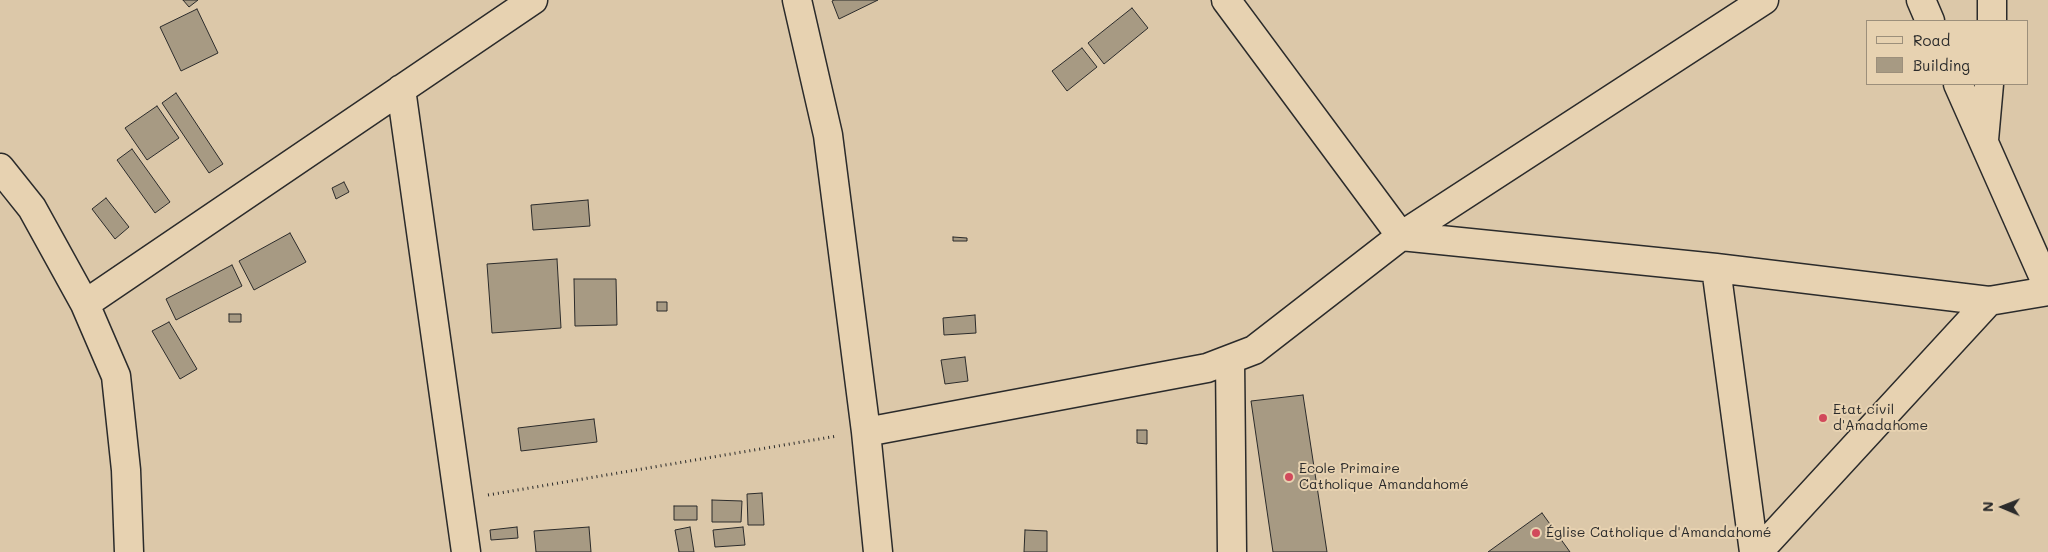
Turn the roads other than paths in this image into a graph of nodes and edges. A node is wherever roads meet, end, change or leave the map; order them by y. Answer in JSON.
{"nodes":[{"id":1,"x":533,"y":0,"type":"edge"},
{"id":2,"x":798,"y":0,"type":"edge"},
{"id":3,"x":1226,"y":0,"type":"edge"},
{"id":4,"x":1764,"y":0,"type":"edge"},
{"id":5,"x":1921,"y":0,"type":"edge"},
{"id":6,"x":1992,"y":0,"type":"edge"},
{"id":7,"x":1930,"y":20,"type":"edge"},
{"id":8,"x":1992,"y":20,"type":"edge"},
{"id":9,"x":1958,"y":85,"type":"edge"},
{"id":10,"x":1989,"y":85,"type":"edge"},
{"id":11,"x":401,"y":89,"type":"junction"},
{"id":12,"x":1983,"y":141,"type":"junction"},
{"id":13,"x":0,"y":168,"type":"edge"},
{"id":14,"x":1401,"y":236,"type":"junction"},
{"id":15,"x":1716,"y":268,"type":"junction"},
{"id":16,"x":2048,"y":287,"type":"edge"},
{"id":17,"x":2048,"y":291,"type":"edge"},
{"id":18,"x":1989,"y":300,"type":"junction"},
{"id":19,"x":85,"y":304,"type":"junction"},
{"id":20,"x":1230,"y":360,"type":"junction"},
{"id":21,"x":866,"y":432,"type":"junction"},
{"id":22,"x":130,"y":552,"type":"edge"},
{"id":23,"x":466,"y":552,"type":"edge"},
{"id":24,"x":878,"y":552,"type":"edge"},
{"id":25,"x":1232,"y":552,"type":"edge"},
{"id":26,"x":1756,"y":552,"type":"edge"}],
"edges":[{"from":1,"to":11,"type":"street"},
{"from":2,"to":21,"type":"street"},
{"from":3,"to":14,"type":"street"},
{"from":4,"to":14,"type":"street"},
{"from":5,"to":7,"type":"street"},
{"from":6,"to":8,"type":"street"},
{"from":9,"to":12,"type":"street"},
{"from":10,"to":12,"type":"street"},
{"from":11,"to":19,"type":"street"},
{"from":11,"to":23,"type":"street"},
{"from":12,"to":16,"type":"street"},
{"from":13,"to":19,"type":"street"},
{"from":14,"to":15,"type":"street"},
{"from":14,"to":20,"type":"street"},
{"from":15,"to":18,"type":"street"},
{"from":15,"to":26,"type":"street"},
{"from":17,"to":18,"type":"street"},
{"from":18,"to":26,"type":"street"},
{"from":19,"to":22,"type":"street"},
{"from":20,"to":21,"type":"street"},
{"from":20,"to":25,"type":"street"},
{"from":21,"to":24,"type":"street"}]}
